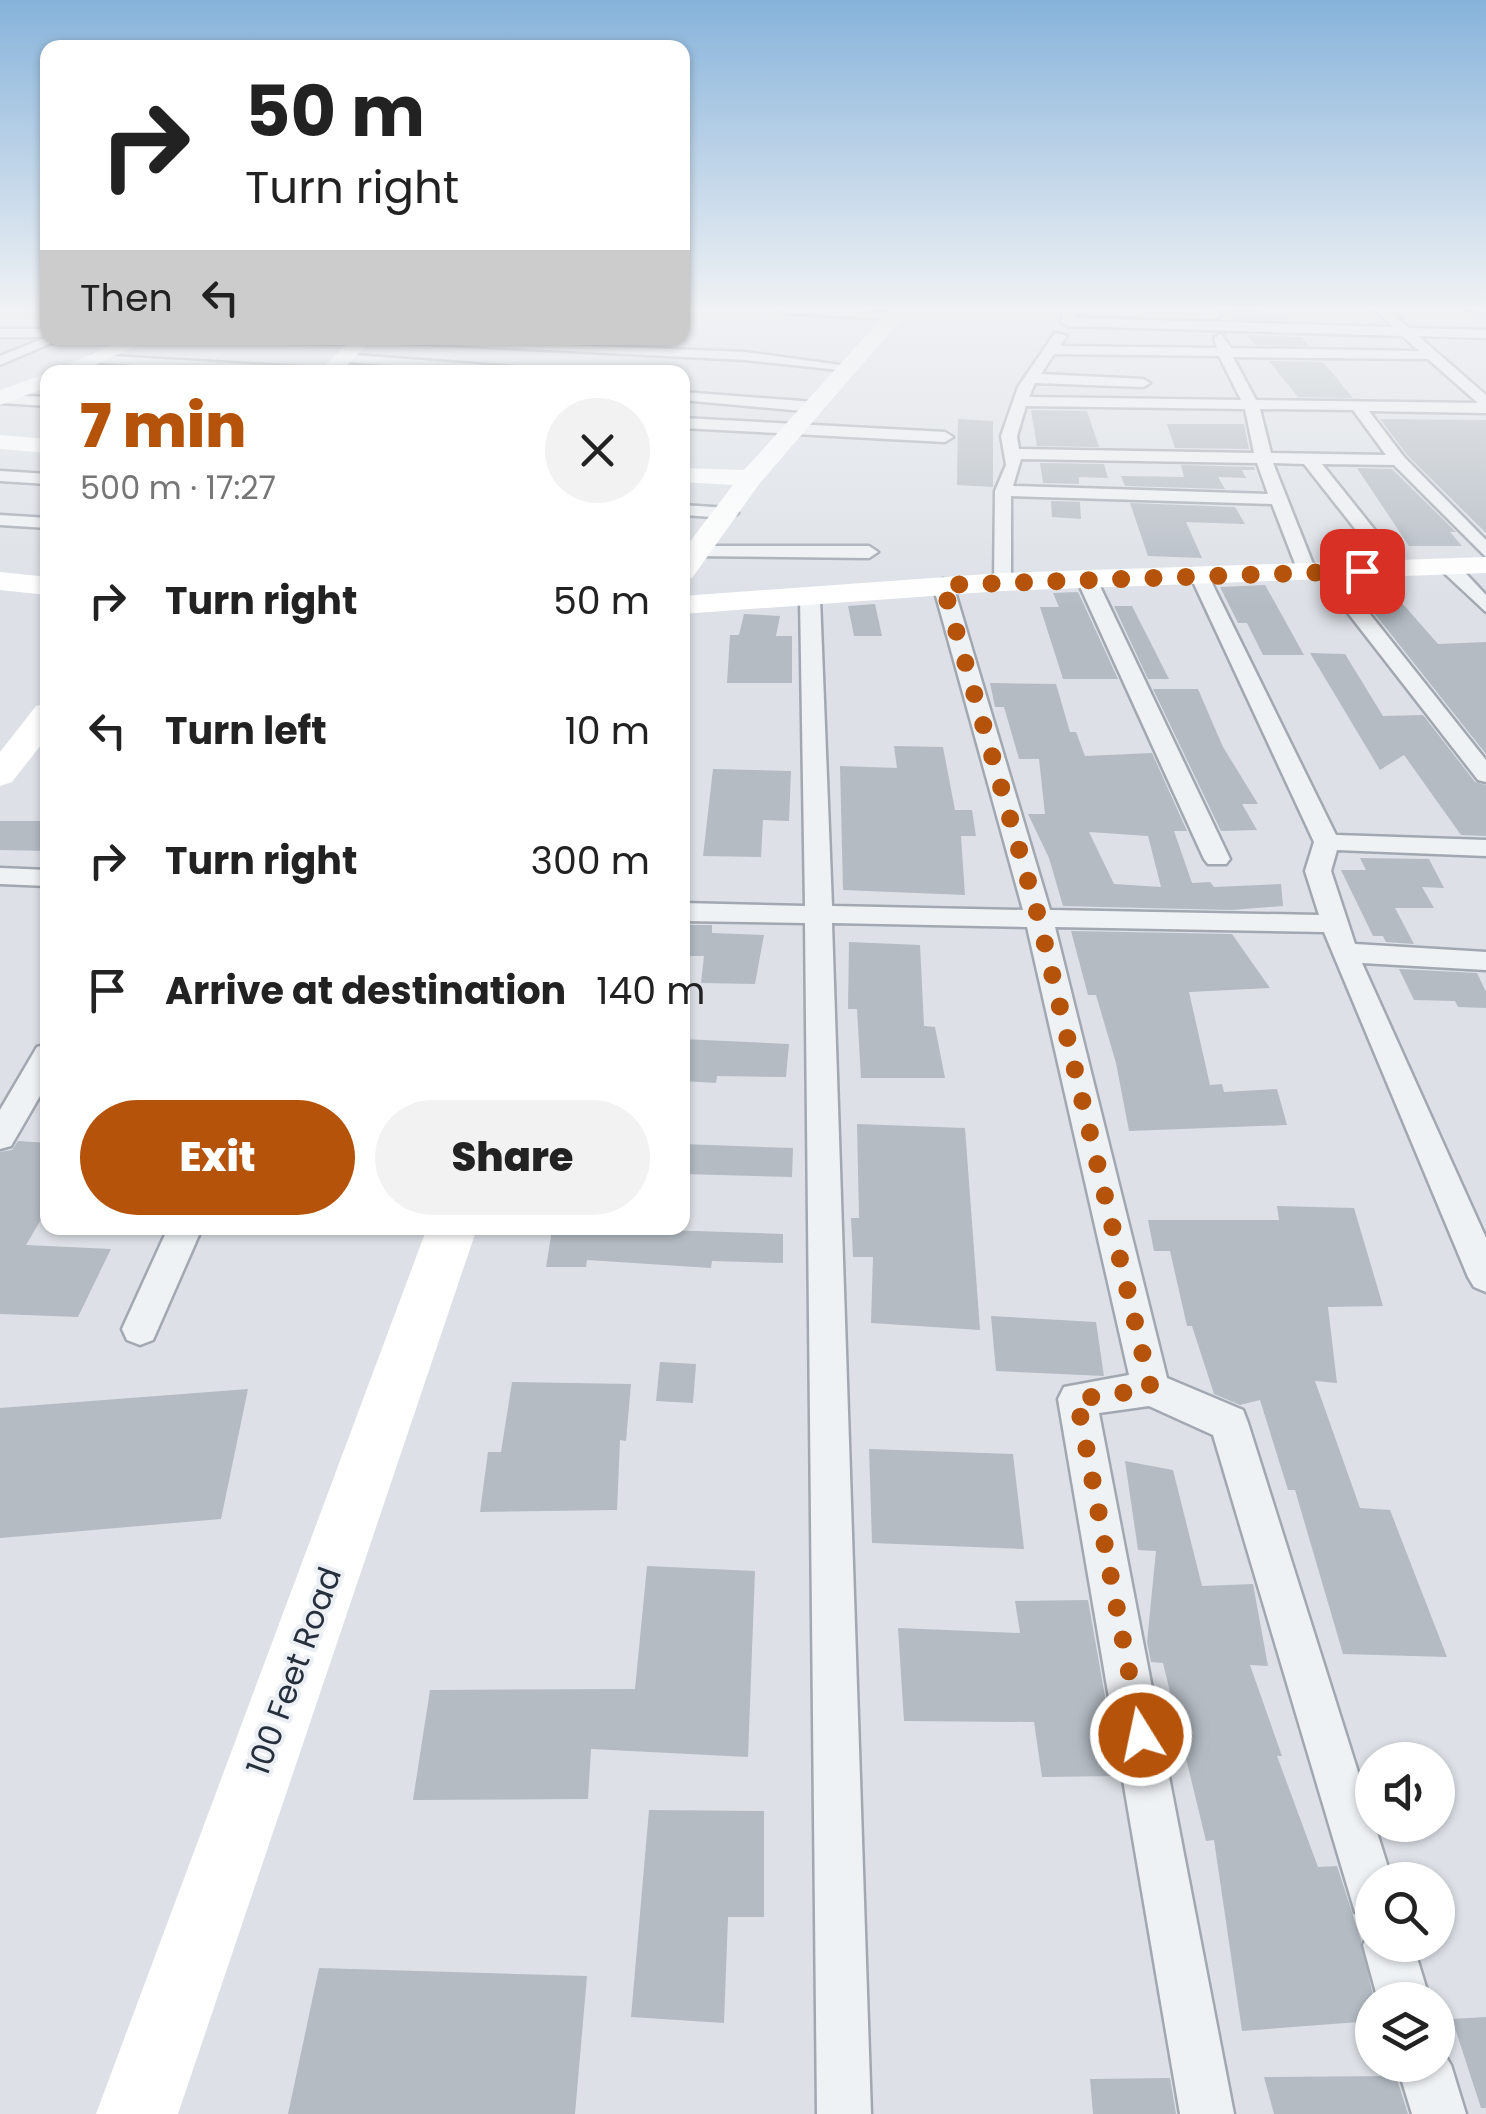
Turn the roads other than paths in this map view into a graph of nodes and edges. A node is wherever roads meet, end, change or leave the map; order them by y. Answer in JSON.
{"nodes":[{"id":1,"x":815,"y":407,"type":"edge"},
{"id":2,"x":1081,"y":408,"type":"edge"},
{"id":3,"x":1252,"y":408,"type":"edge"},
{"id":4,"x":1359,"y":408,"type":"edge"},
{"id":5,"x":1019,"y":409,"type":"junction"},
{"id":6,"x":1086,"y":420,"type":"dead end"},
{"id":7,"x":690,"y":423,"type":"edge"},
{"id":8,"x":1236,"y":423,"type":"dead end"},
{"id":9,"x":1255,"y":423,"type":"junction"},
{"id":10,"x":791,"y":437,"type":"junction"},
{"id":11,"x":945,"y":437,"type":"dead end"},
{"id":12,"x":0,"y":442,"type":"edge"},
{"id":13,"x":40,"y":445,"type":"edge"},
{"id":14,"x":956,"y":453,"type":"dead end"},
{"id":15,"x":1012,"y":454,"type":"junction"},
{"id":16,"x":1309,"y":459,"type":"junction"},
{"id":17,"x":1264,"y":460,"type":"junction"},
{"id":18,"x":1398,"y":460,"type":"junction"},
{"id":19,"x":690,"y":475,"type":"edge"},
{"id":20,"x":0,"y":476,"type":"edge"},
{"id":21,"x":40,"y":478,"type":"edge"},
{"id":22,"x":751,"y":478,"type":"junction"},
{"id":23,"x":1004,"y":492,"type":"junction"},
{"id":24,"x":1279,"y":499,"type":"junction"},
{"id":25,"x":690,"y":512,"type":"edge"},
{"id":26,"x":0,"y":520,"type":"edge"},
{"id":27,"x":723,"y":520,"type":"junction"},
{"id":28,"x":40,"y":522,"type":"edge"},
{"id":29,"x":690,"y":525,"type":"edge"},
{"id":30,"x":1486,"y":551,"type":"edge"},
{"id":31,"x":869,"y":552,"type":"dead end"},
{"id":32,"x":690,"y":558,"type":"edge"},
{"id":33,"x":690,"y":560,"type":"edge"},
{"id":34,"x":1486,"y":565,"type":"edge"},
{"id":35,"x":1449,"y":566,"type":"junction"},
{"id":36,"x":1396,"y":569,"type":"junction"},
{"id":37,"x":1198,"y":573,"type":"junction"},
{"id":38,"x":1317,"y":573,"type":"junction"},
{"id":39,"x":1086,"y":580,"type":"junction"},
{"id":40,"x":0,"y":581,"type":"edge"},
{"id":41,"x":1001,"y":582,"type":"junction"},
{"id":42,"x":40,"y":585,"type":"edge"},
{"id":43,"x":943,"y":585,"type":"junction"},
{"id":44,"x":810,"y":598,"type":"junction"},
{"id":45,"x":690,"y":605,"type":"edge"},
{"id":46,"x":1486,"y":606,"type":"edge"},
{"id":47,"x":40,"y":723,"type":"edge"},
{"id":48,"x":0,"y":775,"type":"edge"},
{"id":49,"x":1486,"y":775,"type":"edge"},
{"id":50,"x":1326,"y":842,"type":"junction"},
{"id":51,"x":1486,"y":848,"type":"edge"},
{"id":52,"x":1217,"y":860,"type":"dead end"},
{"id":53,"x":0,"y":876,"type":"edge"},
{"id":54,"x":40,"y":878,"type":"edge"},
{"id":55,"x":690,"y":912,"type":"edge"},
{"id":56,"x":819,"y":915,"type":"junction"},
{"id":57,"x":1039,"y":919,"type":"junction"},
{"id":58,"x":1335,"y":924,"type":"junction"},
{"id":59,"x":1344,"y":953,"type":"junction"},
{"id":60,"x":1486,"y":962,"type":"edge"},
{"id":61,"x":40,"y":1069,"type":"edge"},
{"id":62,"x":0,"y":1137,"type":"edge"},
{"id":63,"x":182,"y":1235,"type":"edge"},
{"id":64,"x":450,"y":1235,"type":"edge"},
{"id":65,"x":1486,"y":1277,"type":"edge"},
{"id":66,"x":140,"y":1328,"type":"dead end"},
{"id":67,"x":1151,"y":1389,"type":"junction"},
{"id":68,"x":1362,"y":1862,"type":"edge"},
{"id":69,"x":1429,"y":2082,"type":"edge"},
{"id":70,"x":137,"y":2114,"type":"edge"},
{"id":71,"x":844,"y":2114,"type":"edge"},
{"id":72,"x":1207,"y":2114,"type":"edge"},
{"id":73,"x":1439,"y":2114,"type":"edge"}],
"edges":[{"from":1,"to":10,"type":"street"},
{"from":2,"to":5,"type":"street"},
{"from":3,"to":9,"type":"street"},
{"from":4,"to":18,"type":"street"},
{"from":5,"to":6,"type":"street"},
{"from":5,"to":15,"type":"street"},
{"from":7,"to":10,"type":"street"},
{"from":8,"to":9,"type":"street"},
{"from":9,"to":17,"type":"street"},
{"from":10,"to":11,"type":"street"},
{"from":10,"to":14,"type":"street"},
{"from":10,"to":22,"type":"street"},
{"from":12,"to":13,"type":"street"},
{"from":15,"to":17,"type":"street"},
{"from":15,"to":23,"type":"street"},
{"from":16,"to":17,"type":"street"},
{"from":16,"to":18,"type":"street"},
{"from":16,"to":36,"type":"street"},
{"from":17,"to":24,"type":"street"},
{"from":18,"to":30,"type":"street"},
{"from":19,"to":22,"type":"street"},
{"from":20,"to":21,"type":"street"},
{"from":22,"to":27,"type":"street"},
{"from":23,"to":24,"type":"street"},
{"from":23,"to":41,"type":"street"},
{"from":24,"to":38,"type":"street"},
{"from":25,"to":27,"type":"street"},
{"from":26,"to":28,"type":"street"},
{"from":27,"to":29,"type":"street"},
{"from":27,"to":32,"type":"street"},
{"from":31,"to":33,"type":"street"},
{"from":34,"to":35,"type":"street"},
{"from":35,"to":36,"type":"street"},
{"from":35,"to":46,"type":"street"},
{"from":36,"to":38,"type":"street"},
{"from":37,"to":38,"type":"street"},
{"from":37,"to":39,"type":"street"},
{"from":37,"to":50,"type":"street"},
{"from":38,"to":49,"type":"street"},
{"from":39,"to":41,"type":"street"},
{"from":39,"to":52,"type":"street"},
{"from":40,"to":42,"type":"street"},
{"from":41,"to":43,"type":"street"},
{"from":43,"to":44,"type":"street"},
{"from":43,"to":57,"type":"street"},
{"from":44,"to":45,"type":"street"},
{"from":44,"to":56,"type":"street"},
{"from":47,"to":48,"type":"street"},
{"from":50,"to":51,"type":"street"},
{"from":50,"to":58,"type":"street"},
{"from":53,"to":54,"type":"street"},
{"from":55,"to":56,"type":"street"},
{"from":56,"to":57,"type":"street"},
{"from":56,"to":71,"type":"street"},
{"from":57,"to":58,"type":"street"},
{"from":57,"to":67,"type":"street"},
{"from":58,"to":59,"type":"street"},
{"from":59,"to":60,"type":"street"},
{"from":59,"to":65,"type":"street"},
{"from":61,"to":62,"type":"street"},
{"from":63,"to":66,"type":"street"},
{"from":64,"to":70,"type":"street","name":"100 Feet Road"},
{"from":67,"to":68,"type":"street"},
{"from":67,"to":72,"type":"street"},
{"from":69,"to":73,"type":"street"}]}
